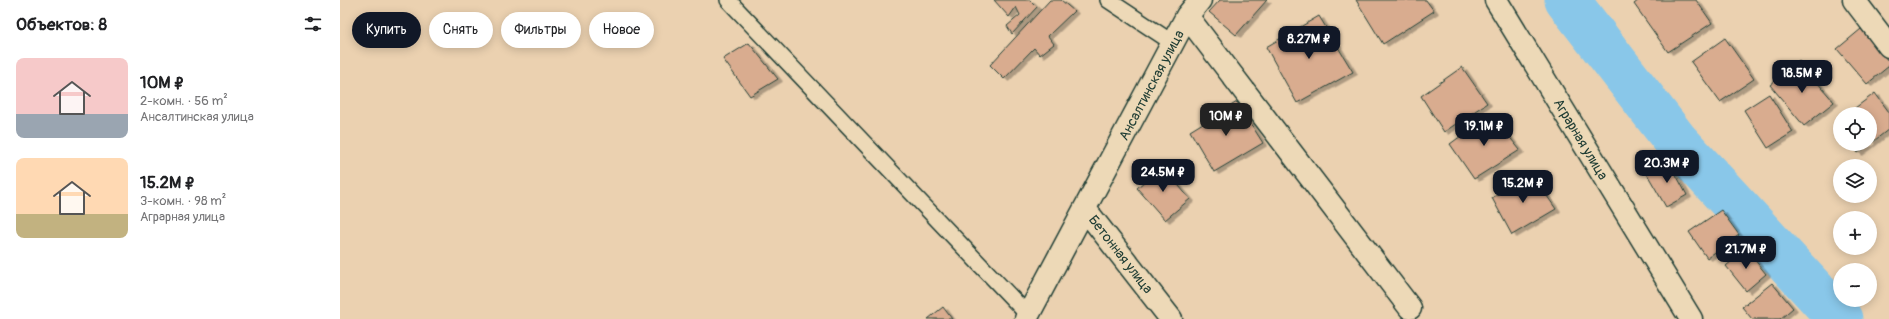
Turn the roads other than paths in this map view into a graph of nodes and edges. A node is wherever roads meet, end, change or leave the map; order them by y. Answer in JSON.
{"nodes":[{"id":1,"x":728,"y":0,"type":"edge"},
{"id":2,"x":1108,"y":0,"type":"edge"},
{"id":3,"x":1496,"y":0,"type":"edge"},
{"id":4,"x":1854,"y":0,"type":"edge"},
{"id":5,"x":1194,"y":8,"type":"edge"},
{"id":6,"x":1173,"y":43,"type":"junction"},
{"id":7,"x":1889,"y":46,"type":"edge"},
{"id":8,"x":1085,"y":209,"type":"junction"},
{"id":9,"x":1410,"y":308,"type":"dead end"},
{"id":10,"x":1028,"y":318,"type":"edge"},
{"id":11,"x":1171,"y":319,"type":"edge"},
{"id":12,"x":1691,"y":319,"type":"edge"}],
"edges":[{"from":1,"to":10,"type":"lane"},
{"from":2,"to":6,"type":"lane"},
{"from":3,"to":12,"type":"street","name":"Аграрная улица"},
{"from":4,"to":7,"type":"street"},
{"from":5,"to":6,"type":"street","name":"Ансалтинская улица"},
{"from":5,"to":9,"type":"street"},
{"from":6,"to":8,"type":"street","name":"Ансалтинская улица"},
{"from":8,"to":10,"type":"street","name":"Ансалтинская улица"},
{"from":8,"to":11,"type":"street","name":"Бетонная улица"}]}
